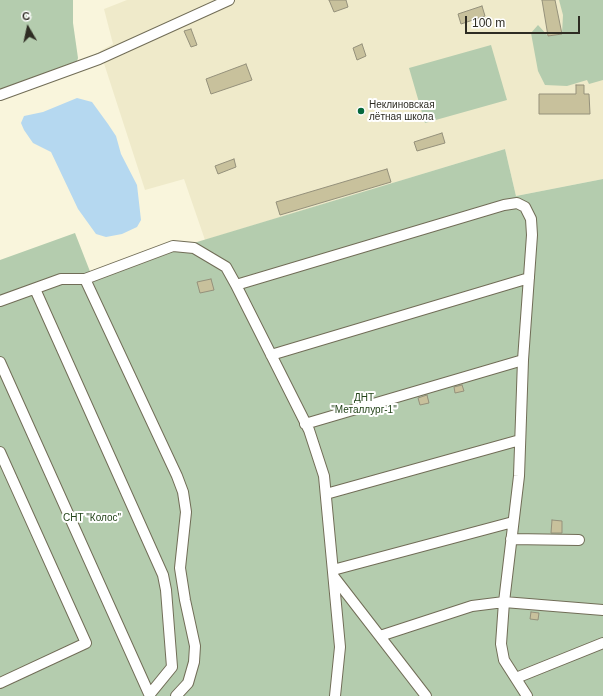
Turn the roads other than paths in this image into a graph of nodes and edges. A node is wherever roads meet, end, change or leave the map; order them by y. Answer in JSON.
{"nodes":[{"id":1,"x":229,"y":0,"type":"edge"},
{"id":2,"x":0,"y":95,"type":"edge"},
{"id":3,"x":529,"y":278,"type":"junction"},
{"id":4,"x":85,"y":279,"type":"junction"},
{"id":5,"x":236,"y":284,"type":"junction"},
{"id":6,"x":35,"y":289,"type":"junction"},
{"id":7,"x":0,"y":301,"type":"edge"},
{"id":8,"x":271,"y":355,"type":"junction"},
{"id":9,"x":523,"y":360,"type":"junction"},
{"id":10,"x":0,"y":362,"type":"edge"},
{"id":11,"x":305,"y":424,"type":"junction"},
{"id":12,"x":520,"y":440,"type":"junction"},
{"id":13,"x":0,"y":452,"type":"edge"},
{"id":14,"x":326,"y":494,"type":"junction"},
{"id":15,"x":514,"y":522,"type":"junction"},
{"id":16,"x":512,"y":539,"type":"junction"},
{"id":17,"x":579,"y":540,"type":"dead end"},
{"id":18,"x":333,"y":574,"type":"junction"},
{"id":19,"x":504,"y":602,"type":"junction"},
{"id":20,"x":603,"y":610,"type":"edge"},
{"id":21,"x":380,"y":636,"type":"junction"},
{"id":22,"x":603,"y":643,"type":"edge"},
{"id":23,"x":516,"y":678,"type":"junction"},
{"id":24,"x":0,"y":683,"type":"edge"},
{"id":25,"x":150,"y":695,"type":"edge"},
{"id":26,"x":176,"y":696,"type":"edge"},
{"id":27,"x":335,"y":696,"type":"edge"},
{"id":28,"x":426,"y":696,"type":"edge"},
{"id":29,"x":527,"y":696,"type":"edge"}],
"edges":[{"from":1,"to":2,"type":"street"},
{"from":3,"to":5,"type":"street"},
{"from":3,"to":8,"type":"street"},
{"from":3,"to":9,"type":"street"},
{"from":4,"to":5,"type":"street"},
{"from":4,"to":6,"type":"street"},
{"from":4,"to":26,"type":"street"},
{"from":5,"to":8,"type":"street"},
{"from":6,"to":7,"type":"street"},
{"from":6,"to":25,"type":"street"},
{"from":8,"to":11,"type":"street"},
{"from":9,"to":11,"type":"street"},
{"from":9,"to":12,"type":"street"},
{"from":10,"to":25,"type":"street"},
{"from":11,"to":14,"type":"street"},
{"from":12,"to":14,"type":"street"},
{"from":12,"to":15,"type":"street"},
{"from":13,"to":24,"type":"street"},
{"from":14,"to":18,"type":"street"},
{"from":15,"to":16,"type":"street"},
{"from":15,"to":18,"type":"street"},
{"from":16,"to":17,"type":"street"},
{"from":16,"to":19,"type":"street"},
{"from":18,"to":21,"type":"street"},
{"from":18,"to":27,"type":"street"},
{"from":19,"to":20,"type":"street"},
{"from":19,"to":21,"type":"street"},
{"from":19,"to":23,"type":"street"},
{"from":21,"to":28,"type":"street"},
{"from":22,"to":23,"type":"street"},
{"from":23,"to":29,"type":"street"}]}
